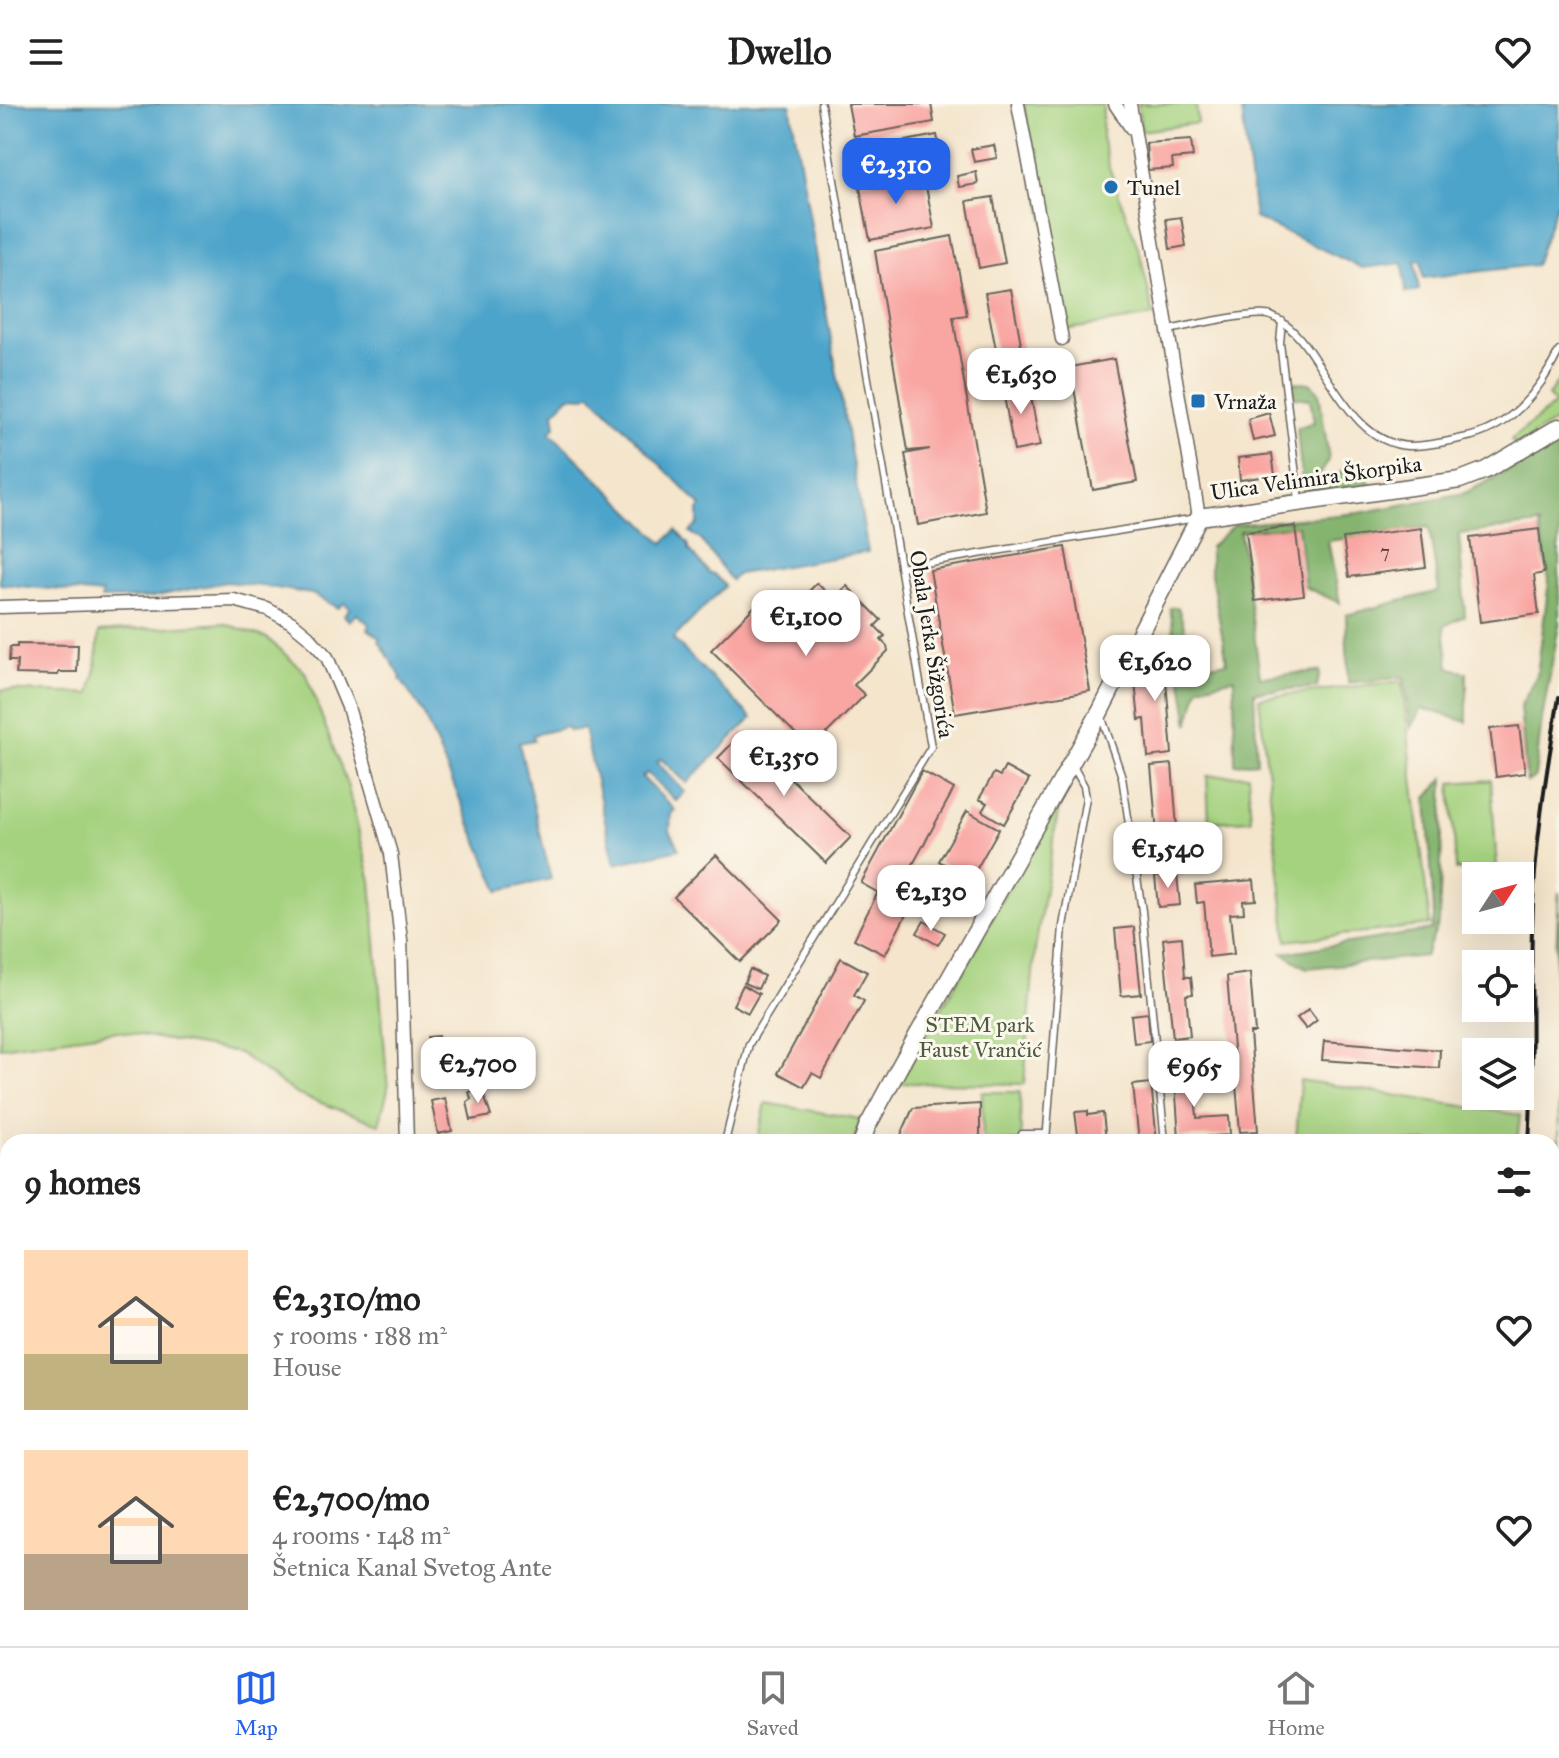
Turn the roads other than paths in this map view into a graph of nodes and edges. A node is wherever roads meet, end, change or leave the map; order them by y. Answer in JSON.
{"nodes":[{"id":1,"x":821,"y":104,"type":"edge"},
{"id":2,"x":1018,"y":104,"type":"edge"},
{"id":3,"x":1115,"y":104,"type":"edge"},
{"id":4,"x":1130,"y":104,"type":"edge"},
{"id":5,"x":1134,"y":133,"type":"junction"},
{"id":6,"x":1282,"y":321,"type":"junction"},
{"id":7,"x":1169,"y":330,"type":"junction"},
{"id":8,"x":1062,"y":339,"type":"dead end"},
{"id":9,"x":1559,"y":351,"type":"edge"},
{"id":10,"x":1559,"y":427,"type":"edge"},
{"id":11,"x":1300,"y":503,"type":"junction"},
{"id":12,"x":1199,"y":517,"type":"junction"},
{"id":13,"x":900,"y":567,"type":"junction"},
{"id":14,"x":0,"y":607,"type":"edge"},
{"id":15,"x":1100,"y":712,"type":"junction"},
{"id":16,"x":1071,"y":763,"type":"junction"},
{"id":17,"x":407,"y":1134,"type":"edge"},
{"id":18,"x":727,"y":1134,"type":"edge"},
{"id":19,"x":865,"y":1134,"type":"edge"},
{"id":20,"x":1046,"y":1134,"type":"edge"},
{"id":21,"x":1164,"y":1134,"type":"edge"}],
"edges":[{"from":1,"to":13,"type":"lane","name":"Obala Jerka Šižgorića"},
{"from":2,"to":8,"type":"street"},
{"from":3,"to":5,"type":"street"},
{"from":4,"to":5,"type":"street"},
{"from":5,"to":7,"type":"street"},
{"from":6,"to":7,"type":"lane"},
{"from":6,"to":9,"type":"lane"},
{"from":6,"to":11,"type":"lane"},
{"from":7,"to":12,"type":"street"},
{"from":10,"to":11,"type":"street","name":"Ulica Velimira Škorpika"},
{"from":11,"to":12,"type":"street","name":"Ulica Velimira Škorpika"},
{"from":12,"to":13,"type":"lane"},
{"from":12,"to":15,"type":"street","name":"Ulica Velimira Škorpika"},
{"from":13,"to":18,"type":"lane","name":"Obala Jerka Šižgorića"},
{"from":14,"to":17,"type":"street"},
{"from":15,"to":16,"type":"street","name":"Ulica Velimira Škorpika"},
{"from":15,"to":21,"type":"lane"},
{"from":16,"to":19,"type":"street","name":"Ulica Velimira Škorpika"},
{"from":16,"to":20,"type":"lane"}]}
